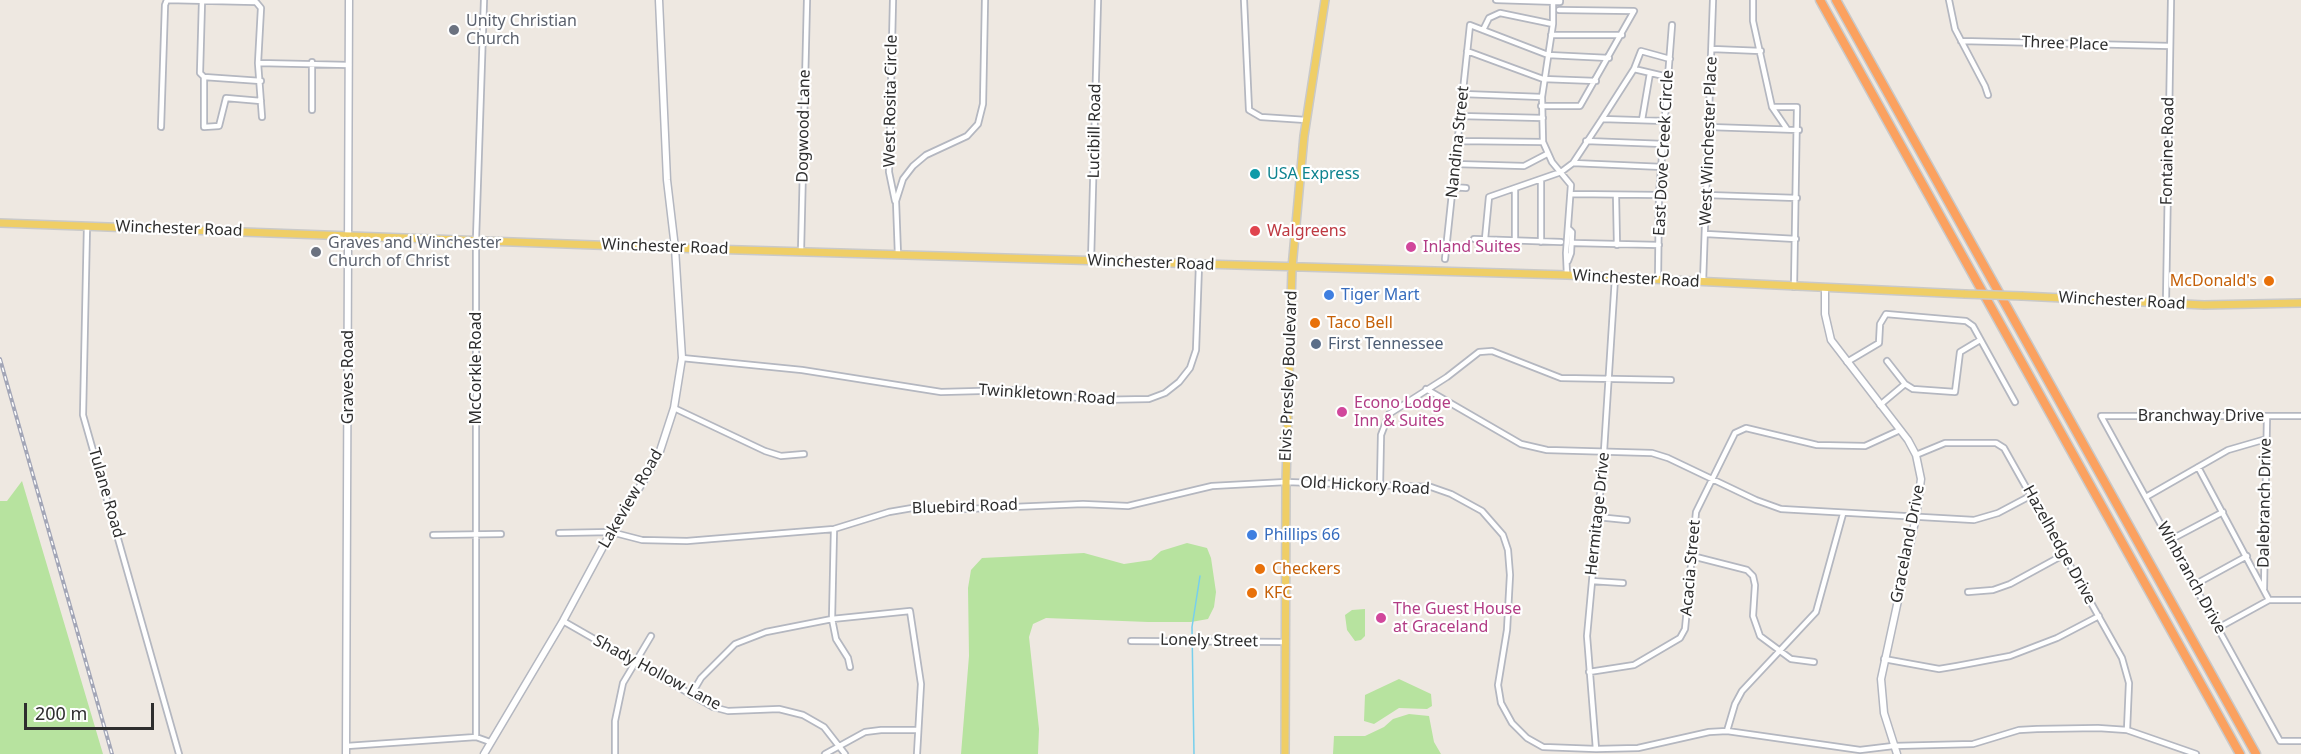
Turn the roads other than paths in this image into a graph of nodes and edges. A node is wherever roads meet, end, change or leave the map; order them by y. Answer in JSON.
{"nodes":[{"id":1,"x":349,"y":0,"type":"edge"},
{"id":2,"x":484,"y":0,"type":"edge"},
{"id":3,"x":659,"y":0,"type":"edge"},
{"id":4,"x":807,"y":0,"type":"edge"},
{"id":5,"x":893,"y":0,"type":"edge"},
{"id":6,"x":985,"y":0,"type":"edge"},
{"id":7,"x":1098,"y":0,"type":"edge"},
{"id":8,"x":1244,"y":0,"type":"edge"},
{"id":9,"x":1325,"y":0,"type":"edge"},
{"id":10,"x":1496,"y":0,"type":"edge"},
{"id":11,"x":1713,"y":0,"type":"edge"},
{"id":12,"x":1753,"y":0,"type":"edge"},
{"id":13,"x":1820,"y":0,"type":"edge"},
{"id":14,"x":1836,"y":0,"type":"edge"},
{"id":15,"x":1843,"y":0,"type":"edge"},
{"id":16,"x":1948,"y":0,"type":"edge"},
{"id":17,"x":2171,"y":0,"type":"edge"},
{"id":18,"x":202,"y":1,"type":"edge"},
{"id":19,"x":1560,"y":1,"type":"edge"},
{"id":20,"x":1553,"y":2,"type":"junction"},
{"id":21,"x":1559,"y":10,"type":"dead end"},
{"id":22,"x":1553,"y":24,"type":"junction"},
{"id":23,"x":1672,"y":25,"type":"dead end"},
{"id":24,"x":1483,"y":30,"type":"junction"},
{"id":25,"x":1855,"y":33,"type":"junction"},
{"id":26,"x":1551,"y":35,"type":"junction"},
{"id":27,"x":1622,"y":35,"type":"junction"},
{"id":28,"x":1961,"y":41,"type":"junction"},
{"id":29,"x":2170,"y":46,"type":"junction"},
{"id":30,"x":1712,"y":49,"type":"junction"},
{"id":31,"x":1467,"y":51,"type":"junction"},
{"id":32,"x":1761,"y":51,"type":"junction"},
{"id":33,"x":1548,"y":55,"type":"junction"},
{"id":34,"x":1609,"y":58,"type":"junction"},
{"id":35,"x":1666,"y":58,"type":"junction"},
{"id":36,"x":312,"y":62,"type":"junction"},
{"id":37,"x":258,"y":63,"type":"junction"},
{"id":38,"x":349,"y":65,"type":"junction"},
{"id":39,"x":1634,"y":69,"type":"junction"},
{"id":40,"x":1650,"y":73,"type":"junction"},
{"id":41,"x":204,"y":76,"type":"junction"},
{"id":42,"x":1668,"y":77,"type":"junction"},
{"id":43,"x":1543,"y":79,"type":"junction"},
{"id":44,"x":261,"y":81,"type":"junction"},
{"id":45,"x":1596,"y":81,"type":"junction"},
{"id":46,"x":1463,"y":94,"type":"junction"},
{"id":47,"x":1988,"y":95,"type":"dead end"},
{"id":48,"x":1542,"y":97,"type":"junction"},
{"id":49,"x":261,"y":101,"type":"junction"},
{"id":50,"x":1541,"y":106,"type":"junction"},
{"id":51,"x":1772,"y":107,"type":"junction"},
{"id":52,"x":312,"y":110,"type":"dead end"},
{"id":53,"x":1460,"y":116,"type":"junction"},
{"id":54,"x":262,"y":117,"type":"dead end"},
{"id":55,"x":1543,"y":118,"type":"junction"},
{"id":56,"x":1602,"y":118,"type":"junction"},
{"id":57,"x":1306,"y":120,"type":"junction"},
{"id":58,"x":1642,"y":120,"type":"junction"},
{"id":59,"x":1666,"y":121,"type":"junction"},
{"id":60,"x":161,"y":127,"type":"dead end"},
{"id":61,"x":1709,"y":127,"type":"junction"},
{"id":62,"x":1787,"y":129,"type":"junction"},
{"id":63,"x":1799,"y":130,"type":"junction"},
{"id":64,"x":1458,"y":141,"type":"junction"},
{"id":65,"x":1586,"y":141,"type":"junction"},
{"id":66,"x":1543,"y":142,"type":"junction"},
{"id":67,"x":1664,"y":144,"type":"junction"},
{"id":68,"x":1547,"y":154,"type":"junction"},
{"id":69,"x":1573,"y":163,"type":"junction"},
{"id":70,"x":1455,"y":164,"type":"junction"},
{"id":71,"x":1664,"y":167,"type":"junction"},
{"id":72,"x":1561,"y":171,"type":"junction"},
{"id":73,"x":1541,"y":180,"type":"junction"},
{"id":74,"x":1453,"y":187,"type":"junction"},
{"id":75,"x":1466,"y":188,"type":"dead end"},
{"id":76,"x":1515,"y":189,"type":"junction"},
{"id":77,"x":1571,"y":194,"type":"junction"},
{"id":78,"x":1616,"y":195,"type":"junction"},
{"id":79,"x":1659,"y":195,"type":"junction"},
{"id":80,"x":1707,"y":195,"type":"junction"},
{"id":81,"x":1797,"y":198,"type":"junction"},
{"id":82,"x":896,"y":201,"type":"junction"},
{"id":83,"x":0,"y":223,"type":"edge"},
{"id":84,"x":87,"y":226,"type":"junction"},
{"id":85,"x":1706,"y":234,"type":"junction"},
{"id":86,"x":348,"y":235,"type":"junction"},
{"id":87,"x":476,"y":239,"type":"junction"},
{"id":88,"x":1474,"y":239,"type":"dead end"},
{"id":89,"x":1485,"y":239,"type":"junction"},
{"id":90,"x":1796,"y":239,"type":"junction"},
{"id":91,"x":1515,"y":241,"type":"junction"},
{"id":92,"x":1541,"y":242,"type":"junction"},
{"id":93,"x":1568,"y":243,"type":"junction"},
{"id":94,"x":1617,"y":245,"type":"junction"},
{"id":95,"x":1659,"y":245,"type":"junction"},
{"id":96,"x":675,"y":248,"type":"junction"},
{"id":97,"x":801,"y":251,"type":"junction"},
{"id":98,"x":898,"y":255,"type":"junction"},
{"id":99,"x":1445,"y":259,"type":"dead end"},
{"id":100,"x":1091,"y":261,"type":"junction"},
{"id":101,"x":1198,"y":265,"type":"junction"},
{"id":102,"x":1292,"y":268,"type":"junction"},
{"id":103,"x":1567,"y":275,"type":"junction"},
{"id":104,"x":1615,"y":278,"type":"junction"},
{"id":105,"x":1658,"y":280,"type":"junction"},
{"id":106,"x":1703,"y":283,"type":"junction"},
{"id":107,"x":1794,"y":287,"type":"junction"},
{"id":108,"x":1826,"y":288,"type":"junction"},
{"id":109,"x":2166,"y":303,"type":"junction"},
{"id":110,"x":2301,"y":303,"type":"edge"},
{"id":111,"x":1980,"y":340,"type":"junction"},
{"id":112,"x":682,"y":358,"type":"junction"},
{"id":113,"x":1887,"y":361,"type":"dead end"},
{"id":114,"x":1846,"y":362,"type":"junction"},
{"id":115,"x":1610,"y":378,"type":"junction"},
{"id":116,"x":1671,"y":380,"type":"dead end"},
{"id":117,"x":1905,"y":384,"type":"junction"},
{"id":118,"x":1426,"y":389,"type":"junction"},
{"id":119,"x":2015,"y":402,"type":"dead end"},
{"id":120,"x":1880,"y":405,"type":"junction"},
{"id":121,"x":674,"y":408,"type":"junction"},
{"id":122,"x":2101,"y":416,"type":"joint"},
{"id":123,"x":2267,"y":416,"type":"junction"},
{"id":124,"x":2301,"y":416,"type":"edge"},
{"id":125,"x":1900,"y":430,"type":"junction"},
{"id":126,"x":2266,"y":439,"type":"junction"},
{"id":127,"x":1604,"y":451,"type":"junction"},
{"id":128,"x":804,"y":454,"type":"dead end"},
{"id":129,"x":1916,"y":454,"type":"junction"},
{"id":130,"x":2198,"y":467,"type":"junction"},
{"id":131,"x":1713,"y":479,"type":"junction"},
{"id":132,"x":1286,"y":482,"type":"junction"},
{"id":133,"x":1380,"y":484,"type":"junction"},
{"id":134,"x":2032,"y":495,"type":"junction"},
{"id":135,"x":2146,"y":497,"type":"junction"},
{"id":136,"x":2223,"y":512,"type":"junction"},
{"id":137,"x":1843,"y":514,"type":"junction"},
{"id":138,"x":1597,"y":516,"type":"junction"},
{"id":139,"x":1916,"y":517,"type":"junction"},
{"id":140,"x":1627,"y":520,"type":"dead end"},
{"id":141,"x":834,"y":529,"type":"junction"},
{"id":142,"x":611,"y":532,"type":"junction"},
{"id":143,"x":559,"y":533,"type":"dead end"},
{"id":144,"x":476,"y":534,"type":"junction"},
{"id":145,"x":501,"y":534,"type":"dead end"},
{"id":146,"x":433,"y":535,"type":"dead end"},
{"id":147,"x":2170,"y":540,"type":"junction"},
{"id":148,"x":2065,"y":554,"type":"junction"},
{"id":149,"x":1692,"y":556,"type":"junction"},
{"id":150,"x":2247,"y":556,"type":"junction"},
{"id":151,"x":1592,"y":581,"type":"junction"},
{"id":152,"x":1623,"y":583,"type":"dead end"},
{"id":153,"x":2194,"y":585,"type":"junction"},
{"id":154,"x":2264,"y":589,"type":"junction"},
{"id":155,"x":1968,"y":592,"type":"dead end"},
{"id":156,"x":2269,"y":600,"type":"junction"},
{"id":157,"x":2301,"y":600,"type":"edge"},
{"id":158,"x":2099,"y":616,"type":"junction"},
{"id":159,"x":832,"y":620,"type":"junction"},
{"id":160,"x":563,"y":621,"type":"junction"},
{"id":161,"x":2218,"y":628,"type":"junction"},
{"id":162,"x":651,"y":636,"type":"dead end"},
{"id":163,"x":1131,"y":640,"type":"dead end"},
{"id":164,"x":1286,"y":642,"type":"junction"},
{"id":165,"x":1780,"y":651,"type":"junction"},
{"id":166,"x":1884,"y":659,"type":"junction"},
{"id":167,"x":1814,"y":662,"type":"dead end"},
{"id":168,"x":635,"y":663,"type":"junction"},
{"id":169,"x":850,"y":667,"type":"dead end"},
{"id":170,"x":1589,"y":672,"type":"junction"},
{"id":171,"x":691,"y":695,"type":"junction"},
{"id":172,"x":918,"y":730,"type":"junction"},
{"id":173,"x":2127,"y":730,"type":"junction"},
{"id":174,"x":1727,"y":731,"type":"junction"},
{"id":175,"x":476,"y":737,"type":"junction"},
{"id":176,"x":2301,"y":741,"type":"edge"},
{"id":177,"x":490,"y":742,"type":"junction"},
{"id":178,"x":839,"y":745,"type":"junction"},
{"id":179,"x":347,"y":746,"type":"junction"},
{"id":180,"x":1893,"y":746,"type":"junction"},
{"id":181,"x":1596,"y":749,"type":"junction"},
{"id":182,"x":1607,"y":751,"type":"edge"},
{"id":183,"x":179,"y":754,"type":"edge"},
{"id":184,"x":346,"y":754,"type":"edge"},
{"id":185,"x":484,"y":754,"type":"edge"},
{"id":186,"x":615,"y":754,"type":"edge"},
{"id":187,"x":825,"y":754,"type":"edge"},
{"id":188,"x":845,"y":754,"type":"edge"},
{"id":189,"x":917,"y":754,"type":"edge"},
{"id":190,"x":1285,"y":754,"type":"edge"},
{"id":191,"x":1896,"y":754,"type":"edge"},
{"id":192,"x":2196,"y":754,"type":"edge"},
{"id":193,"x":2240,"y":754,"type":"edge"},
{"id":194,"x":2256,"y":754,"type":"edge"}],
"edges":[{"from":1,"to":38,"type":"street","name":"Graves Road"},
{"from":2,"to":87,"type":"street","name":"McCorkle Road"},
{"from":3,"to":96,"type":"street","name":"Lakeview Road"},
{"from":4,"to":97,"type":"street","name":"Dogwood Lane"},
{"from":5,"to":82,"type":"street","name":"West Rosita Circle"},
{"from":6,"to":82,"type":"street"},
{"from":7,"to":100,"type":"street","name":"Lucibill Road"},
{"from":8,"to":57,"type":"street"},
{"from":9,"to":57,"type":"main road","name":"Elvis Presley Boulevard"},
{"from":10,"to":20,"type":"street"},
{"from":11,"to":30,"type":"street","name":"West Winchester Place"},
{"from":12,"to":32,"type":"street"},
{"from":13,"to":193,"type":"highway"},
{"from":14,"to":25,"type":"highway"},
{"from":15,"to":25,"type":"highway"},
{"from":16,"to":28,"type":"street"},
{"from":17,"to":29,"type":"street","name":"Fontaine Road"},
{"from":18,"to":37,"type":"street"},
{"from":18,"to":41,"type":"street"},
{"from":18,"to":60,"type":"street"},
{"from":19,"to":20,"type":"street"},
{"from":20,"to":22,"type":"street"},
{"from":21,"to":27,"type":"street"},
{"from":22,"to":24,"type":"street"},
{"from":22,"to":26,"type":"street"},
{"from":23,"to":35,"type":"street","name":"East Dove Creek Circle"},
{"from":24,"to":31,"type":"street","name":"Nandina Street"},
{"from":24,"to":33,"type":"street"},
{"from":25,"to":194,"type":"highway"},
{"from":26,"to":27,"type":"street"},
{"from":26,"to":33,"type":"street"},
{"from":27,"to":34,"type":"street"},
{"from":28,"to":29,"type":"street","name":"Three Place"},
{"from":28,"to":47,"type":"street"},
{"from":29,"to":109,"type":"street","name":"Fontaine Road"},
{"from":30,"to":32,"type":"street"},
{"from":30,"to":61,"type":"street","name":"West Winchester Place"},
{"from":31,"to":43,"type":"street"},
{"from":31,"to":46,"type":"street","name":"Nandina Street"},
{"from":32,"to":51,"type":"street"},
{"from":33,"to":34,"type":"street"},
{"from":33,"to":43,"type":"street"},
{"from":34,"to":45,"type":"street"},
{"from":35,"to":39,"type":"street"},
{"from":35,"to":42,"type":"street","name":"East Dove Creek Circle"},
{"from":36,"to":37,"type":"street"},
{"from":36,"to":38,"type":"street"},
{"from":36,"to":52,"type":"street"},
{"from":37,"to":44,"type":"street"},
{"from":38,"to":86,"type":"street","name":"Graves Road"},
{"from":39,"to":40,"type":"street"},
{"from":39,"to":56,"type":"street"},
{"from":40,"to":42,"type":"street"},
{"from":40,"to":58,"type":"street"},
{"from":41,"to":44,"type":"street"},
{"from":41,"to":49,"type":"street"},
{"from":42,"to":59,"type":"street","name":"East Dove Creek Circle"},
{"from":43,"to":45,"type":"street"},
{"from":43,"to":48,"type":"street"},
{"from":44,"to":49,"type":"street"},
{"from":45,"to":50,"type":"street"},
{"from":46,"to":48,"type":"street"},
{"from":46,"to":53,"type":"street","name":"Nandina Street"},
{"from":48,"to":50,"type":"street"},
{"from":49,"to":54,"type":"street"},
{"from":50,"to":55,"type":"street"},
{"from":51,"to":62,"type":"street"},
{"from":51,"to":63,"type":"street"},
{"from":53,"to":55,"type":"street"},
{"from":53,"to":64,"type":"street","name":"Nandina Street"},
{"from":55,"to":66,"type":"street"},
{"from":56,"to":58,"type":"street"},
{"from":56,"to":65,"type":"street"},
{"from":57,"to":102,"type":"main road","name":"Elvis Presley Boulevard"},
{"from":58,"to":59,"type":"street"},
{"from":59,"to":67,"type":"street","name":"East Dove Creek Circle"},
{"from":61,"to":62,"type":"street"},
{"from":61,"to":80,"type":"street","name":"West Winchester Place"},
{"from":62,"to":63,"type":"street"},
{"from":63,"to":81,"type":"street"},
{"from":64,"to":66,"type":"street"},
{"from":64,"to":70,"type":"street","name":"Nandina Street"},
{"from":65,"to":67,"type":"street"},
{"from":65,"to":69,"type":"street"},
{"from":66,"to":68,"type":"street"},
{"from":67,"to":71,"type":"street","name":"East Dove Creek Circle"},
{"from":68,"to":70,"type":"street"},
{"from":68,"to":72,"type":"street"},
{"from":69,"to":71,"type":"street"},
{"from":69,"to":72,"type":"street"},
{"from":70,"to":74,"type":"street","name":"Nandina Street"},
{"from":71,"to":79,"type":"street","name":"East Dove Creek Circle"},
{"from":72,"to":73,"type":"street"},
{"from":72,"to":77,"type":"street"},
{"from":73,"to":76,"type":"street"},
{"from":73,"to":92,"type":"street"},
{"from":74,"to":75,"type":"street"},
{"from":74,"to":99,"type":"street","name":"Nandina Street"},
{"from":76,"to":89,"type":"street"},
{"from":76,"to":91,"type":"street"},
{"from":77,"to":78,"type":"street"},
{"from":77,"to":93,"type":"street"},
{"from":78,"to":79,"type":"street"},
{"from":78,"to":94,"type":"street"},
{"from":79,"to":95,"type":"street","name":"East Dove Creek Circle"},
{"from":80,"to":81,"type":"street"},
{"from":80,"to":85,"type":"street","name":"West Winchester Place"},
{"from":81,"to":90,"type":"street"},
{"from":82,"to":98,"type":"street"},
{"from":83,"to":84,"type":"main road","name":"Winchester Road"},
{"from":84,"to":86,"type":"main road","name":"Winchester Road"},
{"from":84,"to":183,"type":"street","name":"Tulane Road"},
{"from":85,"to":90,"type":"street"},
{"from":85,"to":106,"type":"street","name":"West Winchester Place"},
{"from":86,"to":87,"type":"main road","name":"Winchester Road"},
{"from":86,"to":179,"type":"street","name":"Graves Road"},
{"from":87,"to":96,"type":"main road","name":"Winchester Road"},
{"from":87,"to":144,"type":"street","name":"McCorkle Road"},
{"from":88,"to":89,"type":"street"},
{"from":89,"to":91,"type":"street"},
{"from":90,"to":107,"type":"street"},
{"from":91,"to":92,"type":"street"},
{"from":92,"to":93,"type":"street"},
{"from":93,"to":94,"type":"street"},
{"from":93,"to":103,"type":"street"},
{"from":94,"to":95,"type":"street"},
{"from":95,"to":105,"type":"street","name":"East Dove Creek Circle"},
{"from":96,"to":97,"type":"main road","name":"Winchester Road"},
{"from":96,"to":112,"type":"street","name":"Lakeview Road"},
{"from":97,"to":98,"type":"main road","name":"Winchester Road"},
{"from":98,"to":100,"type":"main road","name":"Winchester Road"},
{"from":100,"to":101,"type":"main road","name":"Winchester Road"},
{"from":101,"to":102,"type":"main road","name":"Winchester Road"},
{"from":101,"to":112,"type":"street","name":"Twinkletown Road"},
{"from":102,"to":103,"type":"main road","name":"Winchester Road"},
{"from":102,"to":132,"type":"main road","name":"Elvis Presley Boulevard"},
{"from":103,"to":104,"type":"main road","name":"Winchester Road"},
{"from":104,"to":105,"type":"main road","name":"Winchester Road"},
{"from":104,"to":115,"type":"street","name":"Hermitage Drive"},
{"from":105,"to":106,"type":"main road","name":"Winchester Road"},
{"from":106,"to":107,"type":"main road","name":"Winchester Road"},
{"from":107,"to":108,"type":"main road","name":"Winchester Road"},
{"from":108,"to":109,"type":"main road","name":"Winchester Road","bridge":true},
{"from":108,"to":114,"type":"street","name":"Graceland Drive"},
{"from":109,"to":110,"type":"main road","name":"Winchester Road"},
{"from":111,"to":114,"type":"street"},
{"from":111,"to":117,"type":"street"},
{"from":111,"to":119,"type":"street"},
{"from":112,"to":121,"type":"street","name":"Lakeview Road"},
{"from":113,"to":117,"type":"street"},
{"from":114,"to":120,"type":"street","name":"Graceland Drive"},
{"from":115,"to":116,"type":"street"},
{"from":115,"to":118,"type":"street"},
{"from":115,"to":127,"type":"street","name":"Hermitage Drive"},
{"from":117,"to":120,"type":"street"},
{"from":118,"to":127,"type":"street"},
{"from":118,"to":133,"type":"street"},
{"from":120,"to":125,"type":"street","name":"Graceland Drive"},
{"from":121,"to":128,"type":"street"},
{"from":121,"to":142,"type":"street","name":"Lakeview Road"},
{"from":122,"to":123,"type":"street","name":"Branchway Drive"},
{"from":122,"to":135,"type":"street","name":"Winbranch Drive"},
{"from":123,"to":124,"type":"street","name":"Branchway Drive"},
{"from":123,"to":126,"type":"street","name":"Dalebranch Drive"},
{"from":125,"to":129,"type":"street","name":"Graceland Drive"},
{"from":125,"to":131,"type":"street","name":"Acacia Street"},
{"from":126,"to":130,"type":"street"},
{"from":126,"to":154,"type":"street","name":"Dalebranch Drive"},
{"from":127,"to":131,"type":"street"},
{"from":127,"to":138,"type":"street","name":"Hermitage Drive"},
{"from":129,"to":134,"type":"street","name":"Hazelhedge Drive"},
{"from":129,"to":139,"type":"street","name":"Graceland Drive"},
{"from":130,"to":135,"type":"street"},
{"from":130,"to":136,"type":"street"},
{"from":131,"to":137,"type":"street"},
{"from":131,"to":149,"type":"street","name":"Acacia Street"},
{"from":132,"to":133,"type":"street","name":"Old Hickory Road"},
{"from":132,"to":141,"type":"street","name":"Bluebird Road"},
{"from":132,"to":164,"type":"main road","name":"Elvis Presley Boulevard"},
{"from":133,"to":181,"type":"street","name":"Old Hickory Road"},
{"from":134,"to":139,"type":"street"},
{"from":134,"to":148,"type":"street","name":"Hazelhedge Drive"},
{"from":135,"to":147,"type":"street","name":"Winbranch Drive"},
{"from":136,"to":147,"type":"street"},
{"from":136,"to":150,"type":"street"},
{"from":137,"to":139,"type":"street"},
{"from":137,"to":165,"type":"street"},
{"from":138,"to":140,"type":"street"},
{"from":138,"to":151,"type":"street","name":"Hermitage Drive"},
{"from":139,"to":166,"type":"street","name":"Graceland Drive"},
{"from":141,"to":142,"type":"street","name":"Bluebird Road"},
{"from":141,"to":159,"type":"street"},
{"from":142,"to":143,"type":"street","name":"Bluebird Road"},
{"from":142,"to":160,"type":"street","name":"Lakeview Road"},
{"from":144,"to":145,"type":"street"},
{"from":144,"to":146,"type":"street"},
{"from":144,"to":175,"type":"street","name":"McCorkle Road"},
{"from":147,"to":153,"type":"street","name":"Winbranch Drive"},
{"from":148,"to":155,"type":"street"},
{"from":148,"to":158,"type":"street","name":"Hazelhedge Drive"},
{"from":149,"to":165,"type":"street"},
{"from":149,"to":170,"type":"street","name":"Acacia Street"},
{"from":150,"to":153,"type":"street"},
{"from":150,"to":154,"type":"street"},
{"from":151,"to":152,"type":"street"},
{"from":151,"to":170,"type":"street","name":"Hermitage Drive"},
{"from":153,"to":161,"type":"street","name":"Winbranch Drive"},
{"from":154,"to":156,"type":"street"},
{"from":156,"to":157,"type":"street"},
{"from":156,"to":161,"type":"street"},
{"from":158,"to":166,"type":"street"},
{"from":158,"to":173,"type":"street","name":"Hazelhedge Drive"},
{"from":159,"to":169,"type":"street"},
{"from":159,"to":171,"type":"street"},
{"from":159,"to":172,"type":"street"},
{"from":160,"to":168,"type":"street","name":"Shady Hollow Lane"},
{"from":160,"to":177,"type":"street","name":"Lakeview Road"},
{"from":161,"to":176,"type":"street","name":"Winbranch Drive"},
{"from":162,"to":168,"type":"street"},
{"from":163,"to":164,"type":"street","name":"Lonely Street"},
{"from":164,"to":190,"type":"main road","name":"Elvis Presley Boulevard"},
{"from":165,"to":167,"type":"street"},
{"from":165,"to":174,"type":"street"},
{"from":166,"to":180,"type":"street","name":"Graceland Drive"},
{"from":168,"to":171,"type":"street","name":"Shady Hollow Lane"},
{"from":168,"to":186,"type":"street"},
{"from":170,"to":181,"type":"street","name":"Hermitage Drive"},
{"from":171,"to":178,"type":"street","name":"Shady Hollow Lane"},
{"from":172,"to":178,"type":"street"},
{"from":172,"to":189,"type":"street"},
{"from":173,"to":180,"type":"street","name":"Old Hickory Road"},
{"from":173,"to":192,"type":"street","name":"Old Hickory Road"},
{"from":174,"to":180,"type":"street","name":"Old Hickory Road"},
{"from":174,"to":182,"type":"street","name":"Old Hickory Road"},
{"from":175,"to":177,"type":"street"},
{"from":175,"to":179,"type":"street"},
{"from":177,"to":185,"type":"street","name":"Lakeview Road"},
{"from":178,"to":187,"type":"street"},
{"from":178,"to":188,"type":"street","name":"Shady Hollow Lane"},
{"from":179,"to":184,"type":"street","name":"Graves Road"},
{"from":180,"to":191,"type":"street","name":"Graceland Drive"},
{"from":181,"to":182,"type":"street","name":"Old Hickory Road"}]}
